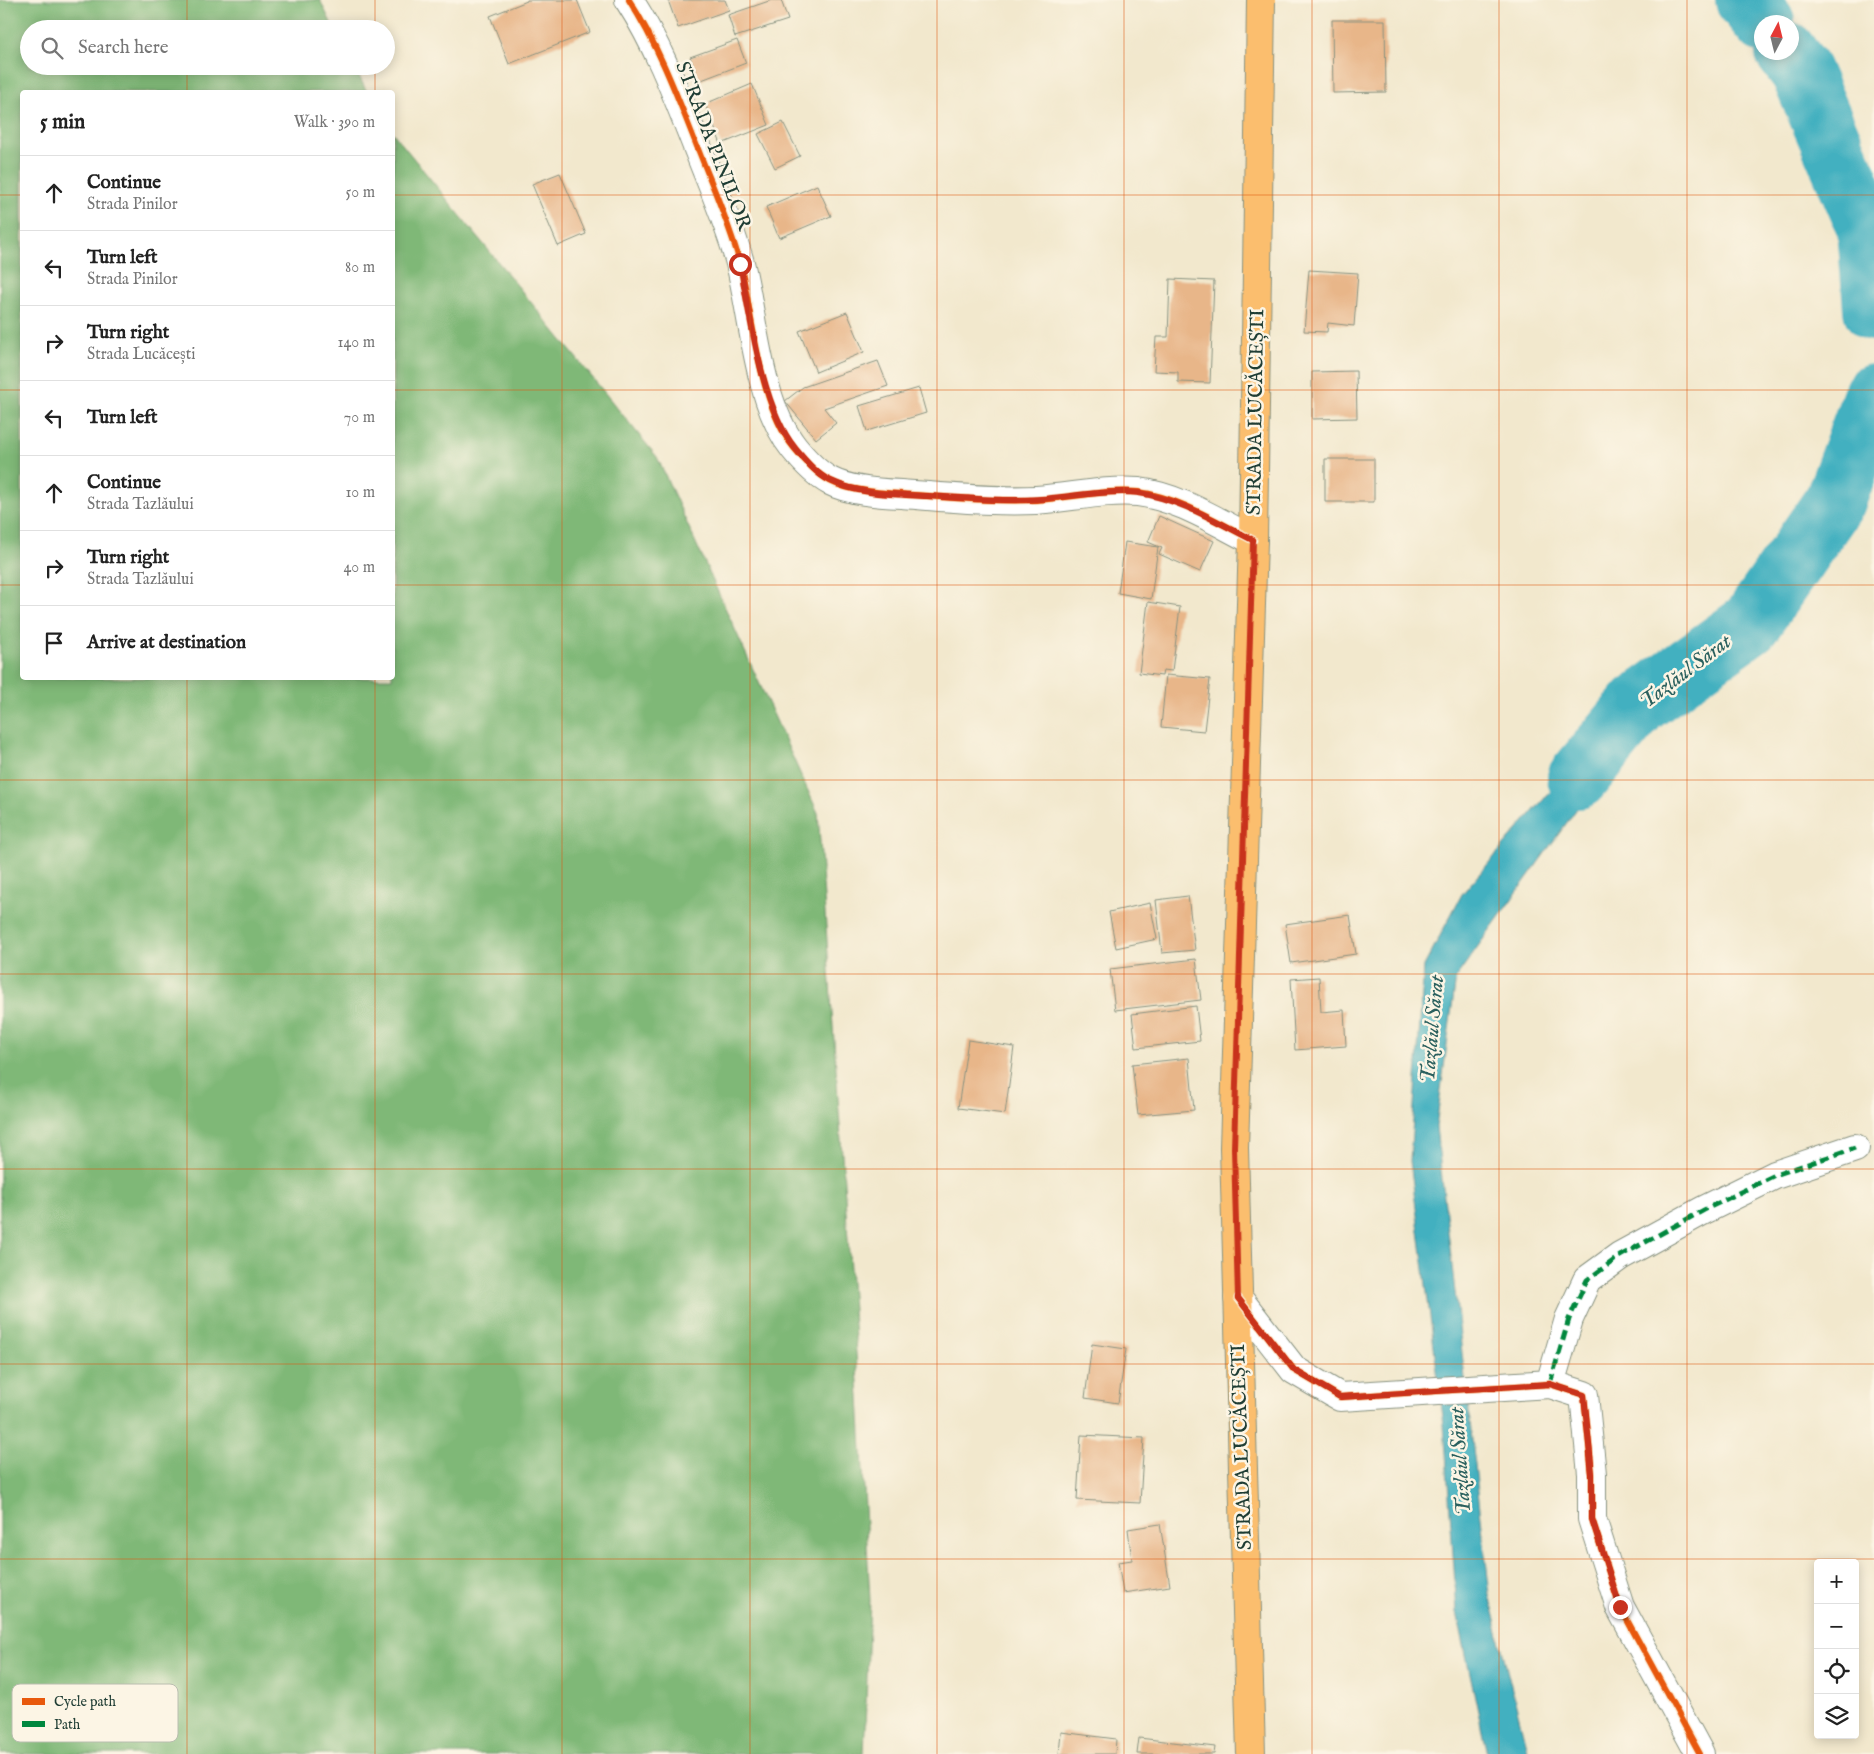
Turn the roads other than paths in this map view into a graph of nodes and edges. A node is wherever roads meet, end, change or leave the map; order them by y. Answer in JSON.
{"nodes":[{"id":1,"x":630,"y":0,"type":"edge"},
{"id":2,"x":1261,"y":0,"type":"edge"},
{"id":3,"x":1253,"y":540,"type":"junction"},
{"id":4,"x":1854,"y":1148,"type":"dead end"},
{"id":5,"x":1238,"y":1298,"type":"junction"},
{"id":6,"x":1550,"y":1384,"type":"junction"},
{"id":7,"x":1251,"y":1754,"type":"edge"},
{"id":8,"x":1700,"y":1754,"type":"edge"}],
"edges":[{"from":1,"to":3,"type":"street","name":"STRADA PINILOR"},
{"from":2,"to":3,"type":"main road","name":"STRADA LUCĂCEȘTI"},
{"from":3,"to":5,"type":"main road","name":"STRADA LUCĂCEȘTI"},
{"from":4,"to":6,"type":"street"},
{"from":5,"to":6,"type":"street"},
{"from":5,"to":7,"type":"main road","name":"STRADA LUCĂCEȘTI"},
{"from":6,"to":8,"type":"street"}]}
